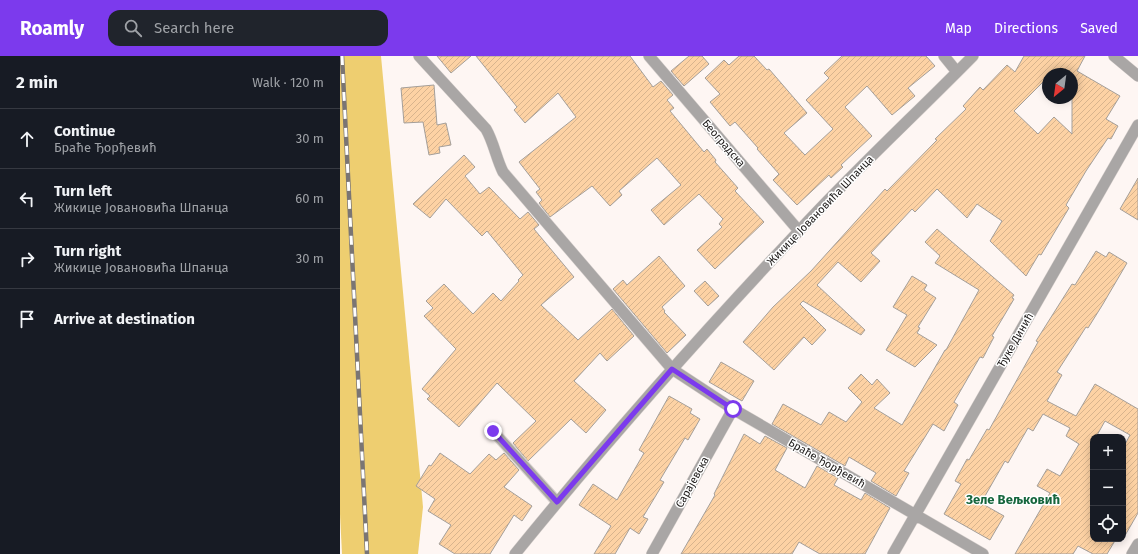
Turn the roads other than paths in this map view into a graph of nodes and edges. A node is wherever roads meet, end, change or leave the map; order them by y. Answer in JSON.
{"nodes":[{"id":1,"x":419,"y":56,"type":"edge"},
{"id":2,"x":649,"y":56,"type":"edge"},
{"id":3,"x":944,"y":56,"type":"edge"},
{"id":4,"x":973,"y":56,"type":"edge"},
{"id":5,"x":1114,"y":56,"type":"edge"},
{"id":6,"x":957,"y":72,"type":"junction"},
{"id":7,"x":1138,"y":76,"type":"edge"},
{"id":8,"x":1138,"y":125,"type":"edge"},
{"id":9,"x":799,"y":230,"type":"junction"},
{"id":10,"x":672,"y":369,"type":"junction"},
{"id":11,"x":733,"y":409,"type":"junction"},
{"id":12,"x":493,"y":431,"type":"dead end"},
{"id":13,"x":557,"y":502,"type":"junction"},
{"id":14,"x":916,"y":514,"type":"junction"},
{"id":15,"x":1138,"y":544,"type":"edge"},
{"id":16,"x":515,"y":554,"type":"edge"},
{"id":17,"x":652,"y":554,"type":"edge"},
{"id":18,"x":893,"y":554,"type":"edge"},
{"id":19,"x":983,"y":554,"type":"edge"},
{"id":20,"x":1132,"y":554,"type":"edge"}],
"edges":[{"from":1,"to":10,"type":"street"},
{"from":2,"to":9,"type":"street","name":"Београдска"},
{"from":3,"to":6,"type":"street"},
{"from":4,"to":6,"type":"street","name":"Жикице Јовановића Шпанца"},
{"from":5,"to":7,"type":"street"},
{"from":6,"to":9,"type":"street","name":"Жикице Јовановића Шпанца"},
{"from":8,"to":14,"type":"street","name":"Ђуке Динић"},
{"from":9,"to":10,"type":"street","name":"Жикице Јовановића Шпанца"},
{"from":10,"to":11,"type":"street","name":"Браће Ђорђевић"},
{"from":10,"to":13,"type":"street","name":"Жикице Јовановића Шпанца"},
{"from":11,"to":14,"type":"street","name":"Браће Ђорђевић"},
{"from":11,"to":17,"type":"street","name":"Сарајевска"},
{"from":12,"to":13,"type":"lane"},
{"from":13,"to":16,"type":"street","name":"Жикице Јовановића Шпанца"},
{"from":14,"to":18,"type":"street","name":"Ђуке Динић"},
{"from":14,"to":19,"type":"street","name":"Браће Ђорђевић"},
{"from":15,"to":20,"type":"street"}]}
